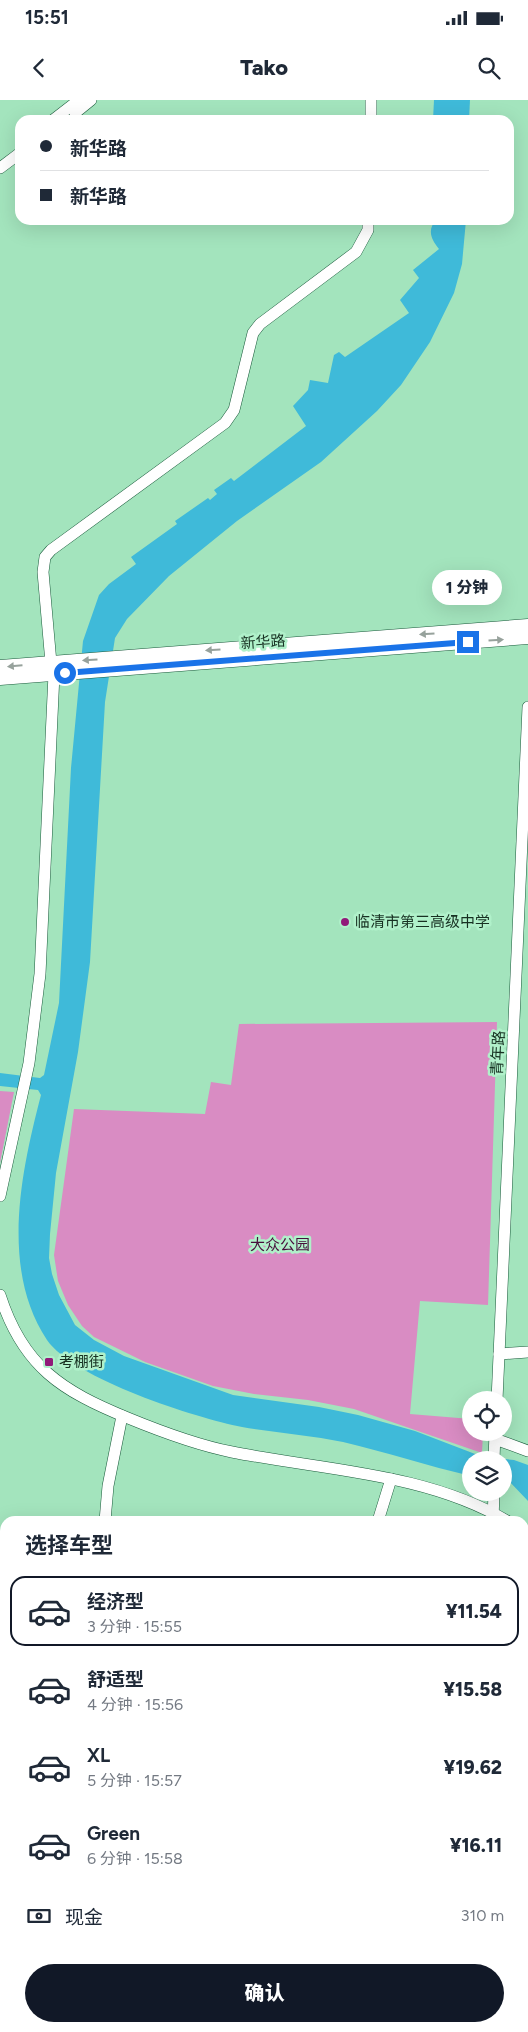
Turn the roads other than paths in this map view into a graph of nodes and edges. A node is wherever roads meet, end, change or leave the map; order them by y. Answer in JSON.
{"nodes":[{"id":1,"x":79,"y":100,"type":"edge"},
{"id":2,"x":91,"y":100,"type":"edge"},
{"id":3,"x":371,"y":100,"type":"edge"},
{"id":4,"x":60,"y":115,"type":"edge"},
{"id":5,"x":72,"y":115,"type":"edge"},
{"id":6,"x":371,"y":115,"type":"edge"},
{"id":7,"x":15,"y":148,"type":"edge"},
{"id":8,"x":15,"y":157,"type":"edge"},
{"id":9,"x":0,"y":158,"type":"edge"},
{"id":10,"x":0,"y":168,"type":"edge"},
{"id":11,"x":368,"y":225,"type":"edge"},
{"id":12,"x":528,"y":626,"type":"edge"},
{"id":13,"x":528,"y":637,"type":"edge"},
{"id":14,"x":116,"y":663,"type":"junction"},
{"id":15,"x":0,"y":667,"type":"edge"},
{"id":16,"x":59,"y":668,"type":"junction"},
{"id":17,"x":0,"y":678,"type":"edge"},
{"id":18,"x":528,"y":707,"type":"edge"},
{"id":19,"x":526,"y":816,"type":"edge"},
{"id":20,"x":0,"y":1192,"type":"edge"},
{"id":21,"x":0,"y":1295,"type":"edge"},
{"id":22,"x":528,"y":1352,"type":"edge"},
{"id":23,"x":499,"y":1354,"type":"junction"},
{"id":24,"x":497,"y":1391,"type":"edge"},
{"id":25,"x":122,"y":1416,"type":"junction"},
{"id":26,"x":506,"y":1441,"type":"edge"},
{"id":27,"x":528,"y":1451,"type":"edge"},
{"id":28,"x":391,"y":1479,"type":"junction"},
{"id":29,"x":494,"y":1501,"type":"edge"},
{"id":30,"x":105,"y":1516,"type":"edge"},
{"id":31,"x":380,"y":1516,"type":"edge"},
{"id":32,"x":491,"y":1516,"type":"edge"},
{"id":33,"x":493,"y":1516,"type":"edge"}],
"edges":[{"from":1,"to":4,"type":"street"},
{"from":2,"to":5,"type":"street"},
{"from":3,"to":6,"type":"street"},
{"from":7,"to":9,"type":"street"},
{"from":8,"to":10,"type":"street"},
{"from":11,"to":16,"type":"street"},
{"from":12,"to":14,"type":"main road","name":"新华路","one_way":true},
{"from":14,"to":13,"type":"main road","name":"新华路","one_way":true},
{"from":14,"to":16,"type":"main road","name":"新华路"},
{"from":16,"to":15,"type":"main road","name":"新华路","one_way":true},
{"from":16,"to":17,"type":"main road","name":"新华路"},
{"from":16,"to":20,"type":"street"},
{"from":18,"to":19,"type":"street","name":"青年路"},
{"from":19,"to":23,"type":"street","name":"青年路"},
{"from":21,"to":25,"type":"street"},
{"from":22,"to":23,"type":"street"},
{"from":23,"to":24,"type":"street","name":"青年路"},
{"from":25,"to":28,"type":"street"},
{"from":25,"to":30,"type":"street"},
{"from":26,"to":27,"type":"street"},
{"from":28,"to":31,"type":"street"},
{"from":28,"to":32,"type":"street"},
{"from":29,"to":33,"type":"street"}]}
